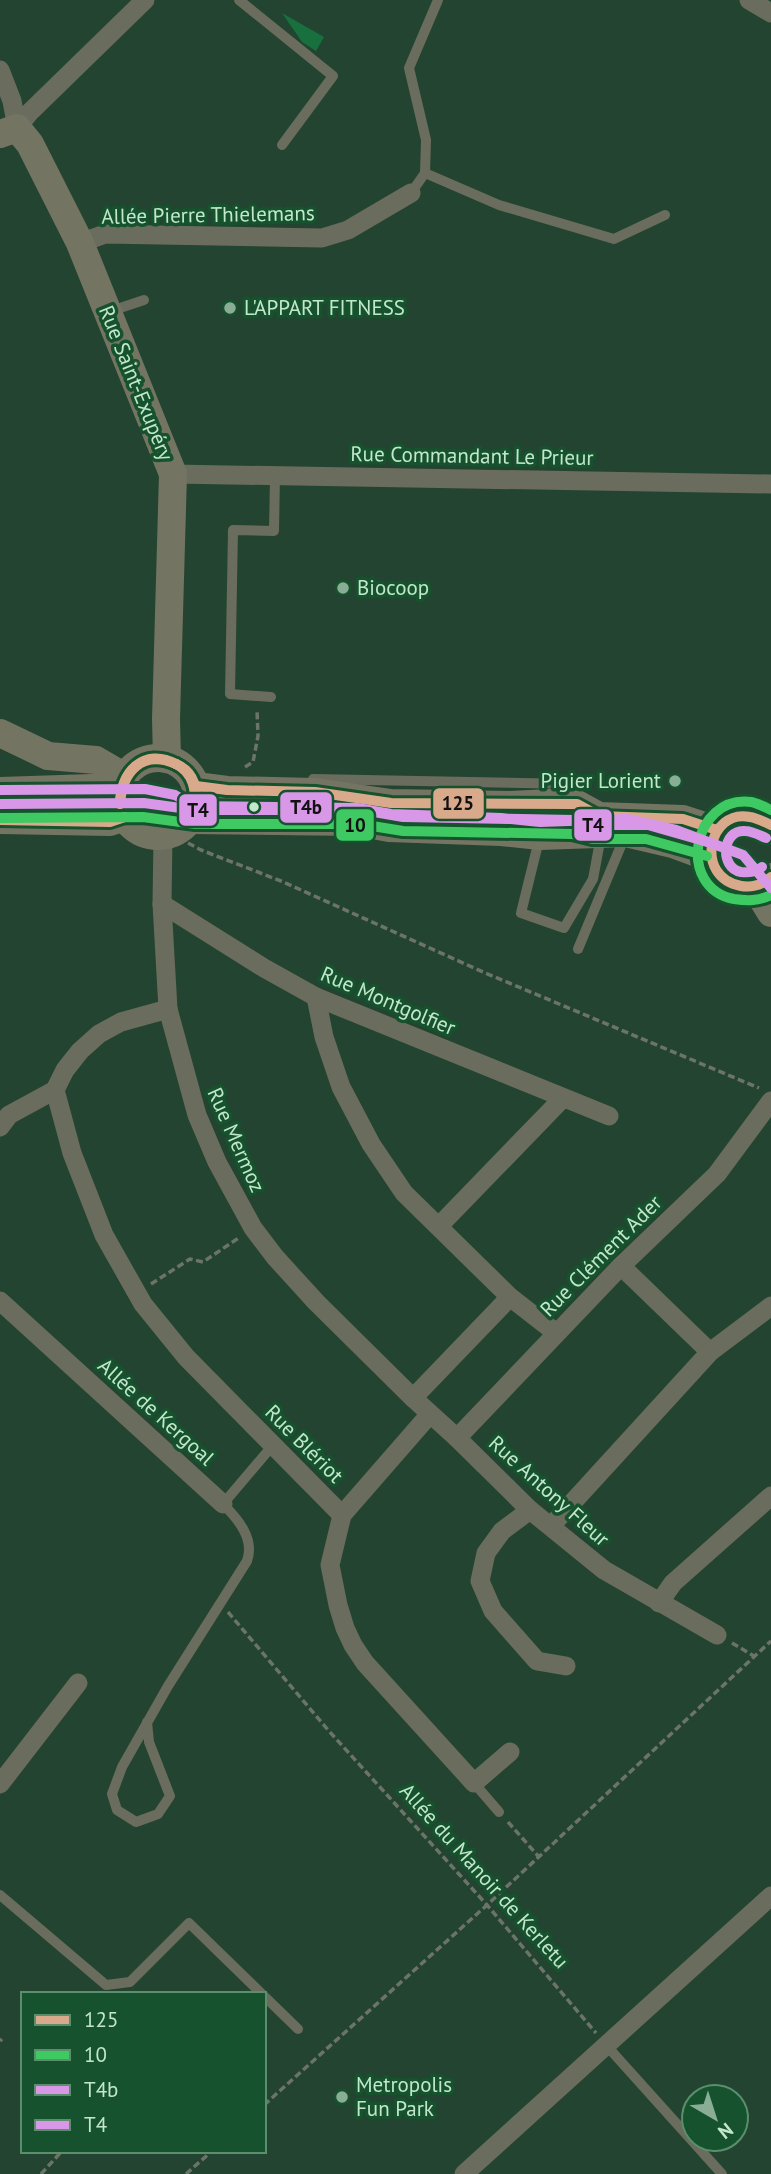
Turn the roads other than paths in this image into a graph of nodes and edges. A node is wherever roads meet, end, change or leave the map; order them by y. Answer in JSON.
{"nodes":[{"id":1,"x":145,"y":0,"type":"edge"},
{"id":2,"x":239,"y":0,"type":"edge"},
{"id":3,"x":438,"y":0,"type":"edge"},
{"id":4,"x":749,"y":0,"type":"edge"},
{"id":5,"x":771,"y":13,"type":"edge"},
{"id":6,"x":0,"y":70,"type":"edge"},
{"id":7,"x":8,"y":131,"type":"edge"},
{"id":8,"x":282,"y":145,"type":"dead end"},
{"id":9,"x":425,"y":173,"type":"junction"},
{"id":10,"x":411,"y":192,"type":"joint"},
{"id":11,"x":665,"y":215,"type":"dead end"},
{"id":12,"x":80,"y":243,"type":"junction"},
{"id":13,"x":144,"y":300,"type":"dead end"},
{"id":14,"x":107,"y":312,"type":"junction"},
{"id":15,"x":173,"y":474,"type":"junction"},
{"id":16,"x":275,"y":476,"type":"junction"},
{"id":17,"x":771,"y":484,"type":"edge"},
{"id":18,"x":271,"y":697,"type":"dead end"},
{"id":19,"x":0,"y":733,"type":"edge"},
{"id":20,"x":167,"y":759,"type":"junction"},
{"id":21,"x":305,"y":779,"type":"dead end"},
{"id":22,"x":0,"y":791,"type":"edge"},
{"id":23,"x":123,"y":796,"type":"junction"},
{"id":24,"x":0,"y":804,"type":"edge"},
{"id":25,"x":577,"y":804,"type":"junction"},
{"id":26,"x":181,"y":816,"type":"junction"},
{"id":27,"x":403,"y":817,"type":"junction"},
{"id":28,"x":0,"y":820,"type":"edge"},
{"id":29,"x":356,"y":822,"type":"junction"},
{"id":30,"x":771,"y":825,"type":"edge"},
{"id":31,"x":614,"y":833,"type":"junction"},
{"id":32,"x":540,"y":836,"type":"junction"},
{"id":33,"x":713,"y":844,"type":"junction"},
{"id":34,"x":764,"y":881,"type":"edge"},
{"id":35,"x":162,"y":904,"type":"junction"},
{"id":36,"x":771,"y":913,"type":"edge"},
{"id":37,"x":578,"y":948,"type":"dead end"},
{"id":38,"x":316,"y":997,"type":"junction"},
{"id":39,"x":168,"y":1009,"type":"junction"},
{"id":40,"x":55,"y":1090,"type":"junction"},
{"id":41,"x":765,"y":1095,"type":"edge"},
{"id":42,"x":563,"y":1098,"type":"junction"},
{"id":43,"x":609,"y":1116,"type":"dead end"},
{"id":44,"x":0,"y":1127,"type":"edge"},
{"id":45,"x":439,"y":1227,"type":"junction"},
{"id":46,"x":621,"y":1266,"type":"junction"},
{"id":47,"x":510,"y":1297,"type":"junction"},
{"id":48,"x":0,"y":1301,"type":"edge"},
{"id":49,"x":771,"y":1306,"type":"edge"},
{"id":50,"x":555,"y":1332,"type":"junction"},
{"id":51,"x":710,"y":1352,"type":"junction"},
{"id":52,"x":412,"y":1398,"type":"junction"},
{"id":53,"x":430,"y":1414,"type":"junction"},
{"id":54,"x":457,"y":1438,"type":"junction"},
{"id":55,"x":273,"y":1445,"type":"junction"},
{"id":56,"x":771,"y":1496,"type":"edge"},
{"id":57,"x":223,"y":1504,"type":"junction"},
{"id":58,"x":530,"y":1510,"type":"junction"},
{"id":59,"x":342,"y":1515,"type":"junction"},
{"id":60,"x":551,"y":1526,"type":"junction"},
{"id":61,"x":659,"y":1603,"type":"junction"},
{"id":62,"x":717,"y":1635,"type":"road end"},
{"id":63,"x":566,"y":1667,"type":"dead end"},
{"id":64,"x":78,"y":1683,"type":"dead end"},
{"id":65,"x":147,"y":1722,"type":"junction"},
{"id":66,"x":510,"y":1752,"type":"dead end"},
{"id":67,"x":474,"y":1783,"type":"junction"},
{"id":68,"x":0,"y":1784,"type":"edge"},
{"id":69,"x":499,"y":1812,"type":"road end"},
{"id":70,"x":0,"y":1895,"type":"edge"},
{"id":71,"x":771,"y":1896,"type":"edge"},
{"id":72,"x":260,"y":1992,"type":"edge"},
{"id":73,"x":266,"y":1998,"type":"edge"},
{"id":74,"x":298,"y":2029,"type":"dead end"},
{"id":75,"x":606,"y":2045,"type":"junction"},
{"id":76,"x":464,"y":2174,"type":"edge"},
{"id":77,"x":722,"y":2174,"type":"edge"}],
"edges":[{"from":1,"to":7,"type":"street"},
{"from":2,"to":8,"type":"lane"},
{"from":3,"to":9,"type":"lane"},
{"from":4,"to":5,"type":"street"},
{"from":6,"to":7,"type":"street","name":"Rue Saint-Exupéry"},
{"from":7,"to":12,"type":"main road","name":"Rue Saint-Exupéry"},
{"from":9,"to":10,"type":"lane"},
{"from":9,"to":11,"type":"lane"},
{"from":10,"to":12,"type":"street","name":"Allée Pierre Thielemans"},
{"from":12,"to":14,"type":"main road","name":"Rue Saint-Exupéry"},
{"from":13,"to":14,"type":"lane"},
{"from":14,"to":15,"type":"main road","name":"Rue Saint-Exupéry"},
{"from":15,"to":16,"type":"street","name":"Rue Commandant Le Prieur"},
{"from":15,"to":20,"type":"main road","name":"Rue Saint-Exupéry"},
{"from":16,"to":17,"type":"street","name":"Rue Commandant Le Prieur"},
{"from":16,"to":18,"type":"lane"},
{"from":19,"to":23,"type":"main road"},
{"from":20,"to":23,"type":"main road"},
{"from":20,"to":26,"type":"main road"},
{"from":21,"to":25,"type":"lane"},
{"from":22,"to":23,"type":"main road"},
{"from":23,"to":24,"type":"lane"},
{"from":23,"to":26,"type":"main road"},
{"from":23,"to":28,"type":"main road"},
{"from":25,"to":26,"type":"main road"},
{"from":25,"to":33,"type":"main road"},
{"from":26,"to":27,"type":"lane"},
{"from":26,"to":29,"type":"main road"},
{"from":26,"to":35,"type":"street","name":"Rue Mermoz"},
{"from":27,"to":29,"type":"lane"},
{"from":27,"to":33,"type":"lane"},
{"from":29,"to":32,"type":"main road"},
{"from":30,"to":33,"type":"main road"},
{"from":31,"to":32,"type":"main road"},
{"from":31,"to":32,"type":"lane"},
{"from":31,"to":33,"type":"main road"},
{"from":31,"to":37,"type":"lane"},
{"from":33,"to":34,"type":"main road"},
{"from":34,"to":36,"type":"main road"},
{"from":35,"to":38,"type":"street","name":"Rue Montgolfier"},
{"from":35,"to":39,"type":"street","name":"Rue Mermoz"},
{"from":38,"to":42,"type":"street","name":"Rue Montgolfier"},
{"from":38,"to":45,"type":"street"},
{"from":39,"to":40,"type":"street"},
{"from":39,"to":52,"type":"street","name":"Rue Mermoz"},
{"from":40,"to":44,"type":"street"},
{"from":40,"to":55,"type":"street","name":"Rue Blériot"},
{"from":41,"to":46,"type":"street","name":"Rue Clément Ader"},
{"from":42,"to":43,"type":"street","name":"Rue Montgolfier"},
{"from":42,"to":45,"type":"street"},
{"from":45,"to":47,"type":"street"},
{"from":46,"to":50,"type":"street","name":"Rue Clément Ader"},
{"from":46,"to":51,"type":"street"},
{"from":47,"to":50,"type":"street"},
{"from":47,"to":52,"type":"street"},
{"from":48,"to":57,"type":"street","name":"Allée de Kergoal"},
{"from":49,"to":51,"type":"street"},
{"from":50,"to":54,"type":"street","name":"Rue Clément Ader"},
{"from":51,"to":60,"type":"street"},
{"from":52,"to":53,"type":"street","name":"Rue Antony Fleur"},
{"from":53,"to":54,"type":"street","name":"Rue Antony Fleur"},
{"from":53,"to":59,"type":"street"},
{"from":54,"to":58,"type":"street","name":"Rue Antony Fleur"},
{"from":55,"to":57,"type":"lane"},
{"from":55,"to":59,"type":"street","name":"Rue Blériot"},
{"from":56,"to":61,"type":"street"},
{"from":57,"to":65,"type":"lane"},
{"from":58,"to":60,"type":"street","name":"Rue Antony Fleur"},
{"from":58,"to":63,"type":"street"},
{"from":59,"to":67,"type":"street","name":"Rue Blériot"},
{"from":60,"to":61,"type":"street","name":"Rue Antony Fleur"},
{"from":61,"to":62,"type":"street","name":"Rue Antony Fleur"},
{"from":64,"to":68,"type":"street"},
{"from":65,"to":65,"type":"lane"},
{"from":66,"to":67,"type":"street"},
{"from":67,"to":69,"type":"lane"},
{"from":70,"to":72,"type":"lane"},
{"from":71,"to":75,"type":"street"},
{"from":73,"to":74,"type":"lane"},
{"from":75,"to":76,"type":"street"},
{"from":75,"to":77,"type":"lane"}]}
